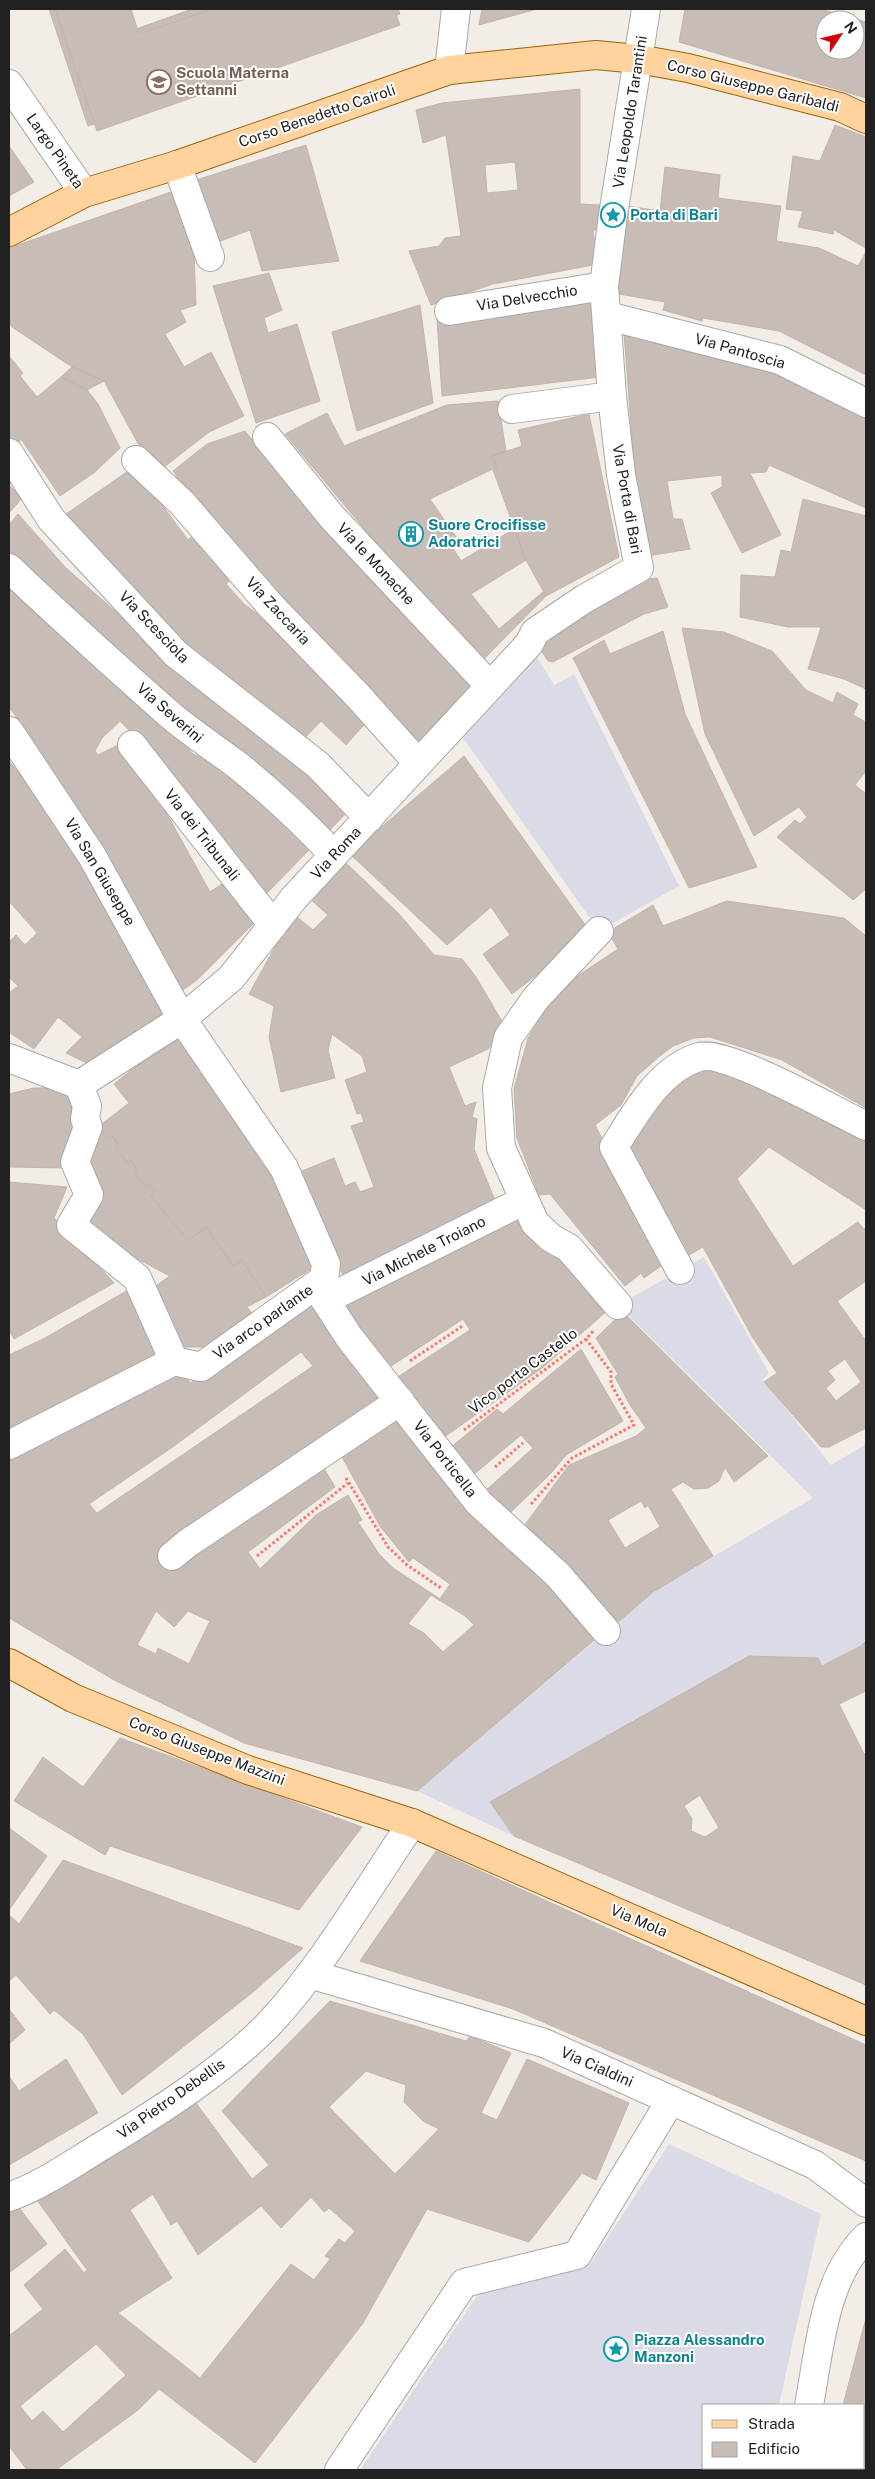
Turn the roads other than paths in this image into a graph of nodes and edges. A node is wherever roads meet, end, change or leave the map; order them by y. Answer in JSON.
{"nodes":[{"id":1,"x":456,"y":9,"type":"edge"},
{"id":2,"x":646,"y":9,"type":"edge"},
{"id":3,"x":638,"y":59,"type":"junction"},
{"id":4,"x":449,"y":70,"type":"junction"},
{"id":5,"x":9,"y":84,"type":"edge"},
{"id":6,"x":866,"y":119,"type":"edge"},
{"id":7,"x":177,"y":165,"type":"junction"},
{"id":8,"x":84,"y":193,"type":"junction"},
{"id":9,"x":612,"y":226,"type":"joint"},
{"id":10,"x":9,"y":232,"type":"edge"},
{"id":11,"x":210,"y":257,"type":"dead end"},
{"id":12,"x":604,"y":286,"type":"junction"},
{"id":13,"x":450,"y":311,"type":"dead end"},
{"id":14,"x":608,"y":316,"type":"junction"},
{"id":15,"x":612,"y":396,"type":"junction"},
{"id":16,"x":866,"y":403,"type":"edge"},
{"id":17,"x":512,"y":409,"type":"dead end"},
{"id":18,"x":267,"y":437,"type":"dead end"},
{"id":19,"x":9,"y":453,"type":"edge"},
{"id":20,"x":136,"y":460,"type":"dead end"},
{"id":21,"x":9,"y":568,"type":"edge"},
{"id":22,"x":490,"y":686,"type":"junction"},
{"id":23,"x":9,"y":731,"type":"edge"},
{"id":24,"x":132,"y":745,"type":"dead end"},
{"id":25,"x":418,"y":764,"type":"junction"},
{"id":26,"x":369,"y":818,"type":"junction"},
{"id":27,"x":333,"y":854,"type":"junction"},
{"id":28,"x":273,"y":925,"type":"junction"},
{"id":29,"x":599,"y":931,"type":"dead end"},
{"id":30,"x":182,"y":1019,"type":"junction"},
{"id":31,"x":9,"y":1058,"type":"edge"},
{"id":32,"x":79,"y":1085,"type":"junction"},
{"id":33,"x":866,"y":1126,"type":"edge"},
{"id":34,"x":523,"y":1201,"type":"junction"},
{"id":35,"x":680,"y":1270,"type":"dead end"},
{"id":36,"x":325,"y":1281,"type":"junction"},
{"id":37,"x":618,"y":1305,"type":"road end"},
{"id":38,"x":174,"y":1361,"type":"junction"},
{"id":39,"x":400,"y":1401,"type":"junction"},
{"id":40,"x":9,"y":1445,"type":"edge"},
{"id":41,"x":172,"y":1556,"type":"dead end"},
{"id":42,"x":606,"y":1631,"type":"dead end"},
{"id":43,"x":9,"y":1663,"type":"edge"},
{"id":44,"x":412,"y":1823,"type":"junction"},
{"id":45,"x":310,"y":1974,"type":"junction"},
{"id":46,"x":866,"y":2020,"type":"edge"},
{"id":47,"x":671,"y":2100,"type":"junction"},
{"id":48,"x":9,"y":2198,"type":"edge"},
{"id":49,"x":866,"y":2203,"type":"edge"},
{"id":50,"x":866,"y":2237,"type":"edge"},
{"id":51,"x":810,"y":2404,"type":"edge"},
{"id":52,"x":339,"y":2470,"type":"edge"}],
"edges":[{"from":1,"to":4,"type":"street"},
{"from":2,"to":3,"type":"street","name":"Via Leopoldo Tarantini"},
{"from":3,"to":4,"type":"main road","name":"Corso Benedetto Cairoli"},
{"from":3,"to":6,"type":"main road","name":"Corso Giuseppe Garibaldi"},
{"from":3,"to":9,"type":"street","name":"Via Leopoldo Tarantini"},
{"from":4,"to":7,"type":"main road","name":"Corso Benedetto Cairoli"},
{"from":5,"to":8,"type":"street","name":"Largo Pineta"},
{"from":7,"to":8,"type":"main road","name":"Corso Benedetto Cairoli"},
{"from":7,"to":11,"type":"street"},
{"from":8,"to":10,"type":"main road","name":"Corso Benedetto Cairoli"},
{"from":9,"to":12,"type":"street","name":"Via Porta di Bari"},
{"from":12,"to":13,"type":"street","name":"Via Delvecchio"},
{"from":12,"to":14,"type":"street","name":"Via Porta di Bari"},
{"from":14,"to":15,"type":"street","name":"Via Porta di Bari"},
{"from":14,"to":16,"type":"street","name":"Via Pantoscia"},
{"from":15,"to":17,"type":"street"},
{"from":15,"to":22,"type":"street","name":"Via Porta di Bari"},
{"from":18,"to":22,"type":"street","name":"Via le Monache"},
{"from":19,"to":26,"type":"street","name":"Via Scesciola"},
{"from":20,"to":25,"type":"street","name":"Via Zaccaria"},
{"from":21,"to":27,"type":"street","name":"Via Severini"},
{"from":22,"to":25,"type":"street","name":"Via Roma"},
{"from":23,"to":30,"type":"street","name":"Via San Giuseppe"},
{"from":24,"to":28,"type":"street","name":"Via dei Tribunali"},
{"from":25,"to":26,"type":"street","name":"Via Roma"},
{"from":26,"to":27,"type":"street","name":"Via Roma"},
{"from":27,"to":28,"type":"street","name":"Via Roma"},
{"from":28,"to":30,"type":"street","name":"Via Roma"},
{"from":29,"to":34,"type":"street"},
{"from":30,"to":32,"type":"street","name":"Via Roma"},
{"from":30,"to":36,"type":"street","name":"Via San Giuseppe"},
{"from":31,"to":32,"type":"street"},
{"from":32,"to":38,"type":"street"},
{"from":33,"to":35,"type":"street"},
{"from":34,"to":36,"type":"street","name":"Via Michele Troiano"},
{"from":34,"to":37,"type":"street"},
{"from":36,"to":38,"type":"street","name":"Via arco parlante"},
{"from":36,"to":39,"type":"street","name":"Via Porticella"},
{"from":38,"to":40,"type":"street"},
{"from":39,"to":41,"type":"street"},
{"from":39,"to":42,"type":"street","name":"Via Porticella"},
{"from":43,"to":44,"type":"main road","name":"Corso Giuseppe Mazzini"},
{"from":44,"to":45,"type":"street","name":"Via Pietro Debellis"},
{"from":44,"to":46,"type":"main road","name":"Via Mola"},
{"from":45,"to":47,"type":"street","name":"Via Cialdini"},
{"from":45,"to":48,"type":"street","name":"Via Pietro Debellis"},
{"from":47,"to":49,"type":"street","name":"Via Cialdini"},
{"from":47,"to":52,"type":"street"},
{"from":50,"to":51,"type":"street"}]}
